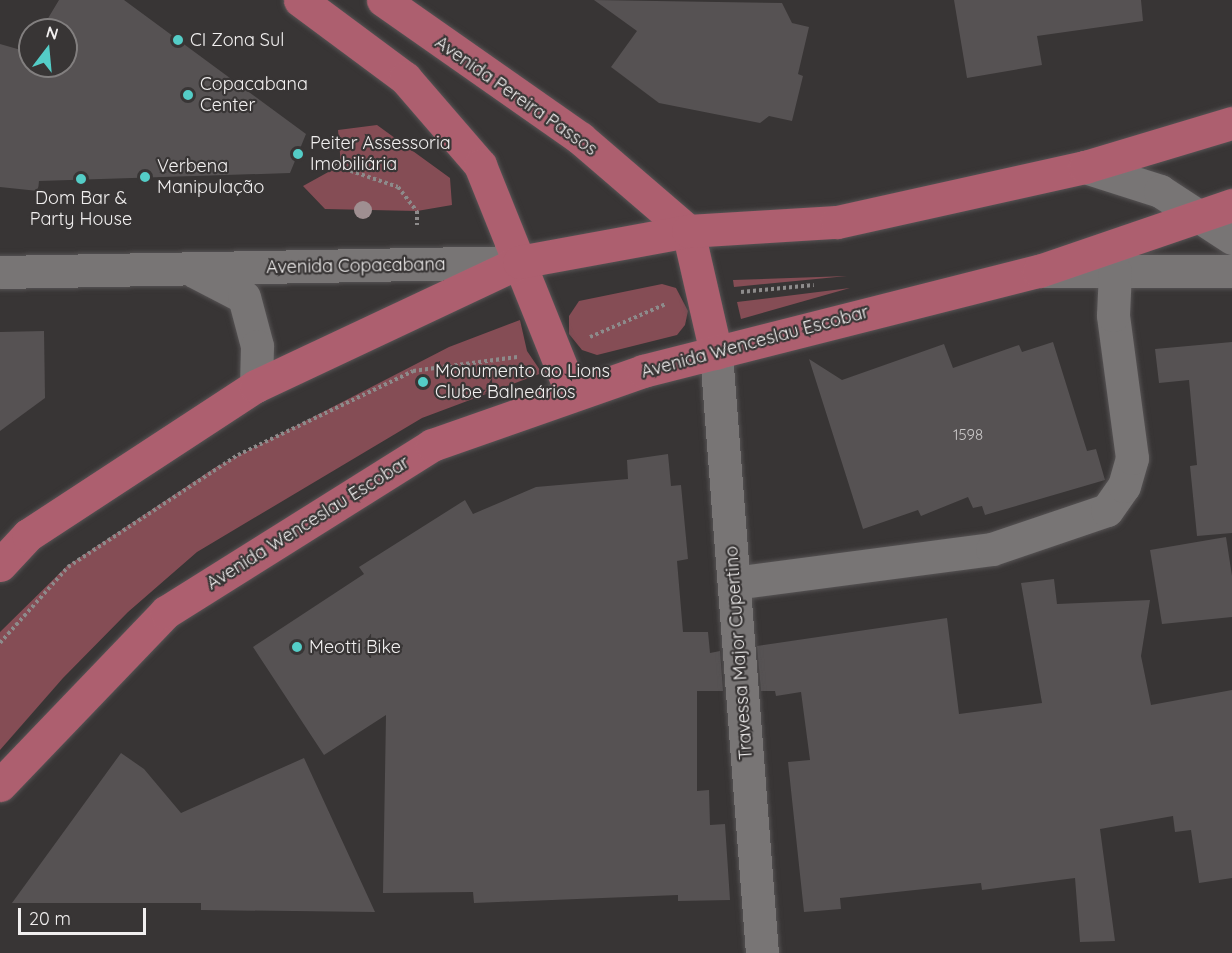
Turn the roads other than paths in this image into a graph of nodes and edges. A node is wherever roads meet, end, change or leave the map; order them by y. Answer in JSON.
{"nodes":[{"id":1,"x":300,"y":0,"type":"edge"},
{"id":2,"x":382,"y":0,"type":"edge"},
{"id":3,"x":435,"y":40,"type":"junction"},
{"id":4,"x":405,"y":78,"type":"junction"},
{"id":5,"x":1232,"y":123,"type":"edge"},
{"id":6,"x":1085,"y":167,"type":"junction"},
{"id":7,"x":1232,"y":205,"type":"edge"},
{"id":8,"x":1197,"y":218,"type":"junction"},
{"id":9,"x":688,"y":231,"type":"junction"},
{"id":10,"x":1232,"y":238,"type":"edge"},
{"id":11,"x":519,"y":262,"type":"junction"},
{"id":12,"x":192,"y":270,"type":"junction"},
{"id":13,"x":1039,"y":271,"type":"junction"},
{"id":14,"x":1114,"y":271,"type":"junction"},
{"id":15,"x":1232,"y":271,"type":"edge"},
{"id":16,"x":0,"y":272,"type":"edge"},
{"id":17,"x":716,"y":353,"type":"junction"},
{"id":18,"x":256,"y":386,"type":"junction"},
{"id":19,"x":572,"y":394,"type":"junction"},
{"id":20,"x":0,"y":565,"type":"edge"},
{"id":21,"x":734,"y":583,"type":"junction"},
{"id":22,"x":0,"y":785,"type":"edge"},
{"id":23,"x":762,"y":953,"type":"edge"}],
"edges":[{"from":1,"to":4,"type":"main road"},
{"from":2,"to":3,"type":"main road","name":"Avenida Pereira Passos"},
{"from":3,"to":4,"type":"main road"},
{"from":3,"to":9,"type":"main road","name":"Avenida Pereira Passos"},
{"from":4,"to":11,"type":"main road"},
{"from":5,"to":6,"type":"main road"},
{"from":6,"to":8,"type":"street"},
{"from":6,"to":9,"type":"main road"},
{"from":7,"to":8,"type":"main road","name":"Avenida Wenceslau Escobar"},
{"from":8,"to":10,"type":"street"},
{"from":8,"to":13,"type":"main road","name":"Avenida Wenceslau Escobar"},
{"from":9,"to":11,"type":"main road"},
{"from":9,"to":17,"type":"main road"},
{"from":11,"to":12,"type":"street","name":"Avenida Copacabana"},
{"from":11,"to":18,"type":"main road"},
{"from":11,"to":19,"type":"main road"},
{"from":12,"to":16,"type":"street","name":"Avenida Copacabana"},
{"from":12,"to":18,"type":"street","name":"Avenida Copacabana"},
{"from":13,"to":14,"type":"street"},
{"from":13,"to":17,"type":"main road","name":"Avenida Wenceslau Escobar"},
{"from":14,"to":15,"type":"street"},
{"from":14,"to":21,"type":"street"},
{"from":17,"to":19,"type":"main road","name":"Avenida Wenceslau Escobar"},
{"from":17,"to":21,"type":"street","name":"Travessa Major Cupertino"},
{"from":18,"to":20,"type":"main road"},
{"from":19,"to":22,"type":"main road","name":"Avenida Wenceslau Escobar"},
{"from":21,"to":23,"type":"street","name":"Travessa Major Cupertino"}]}
